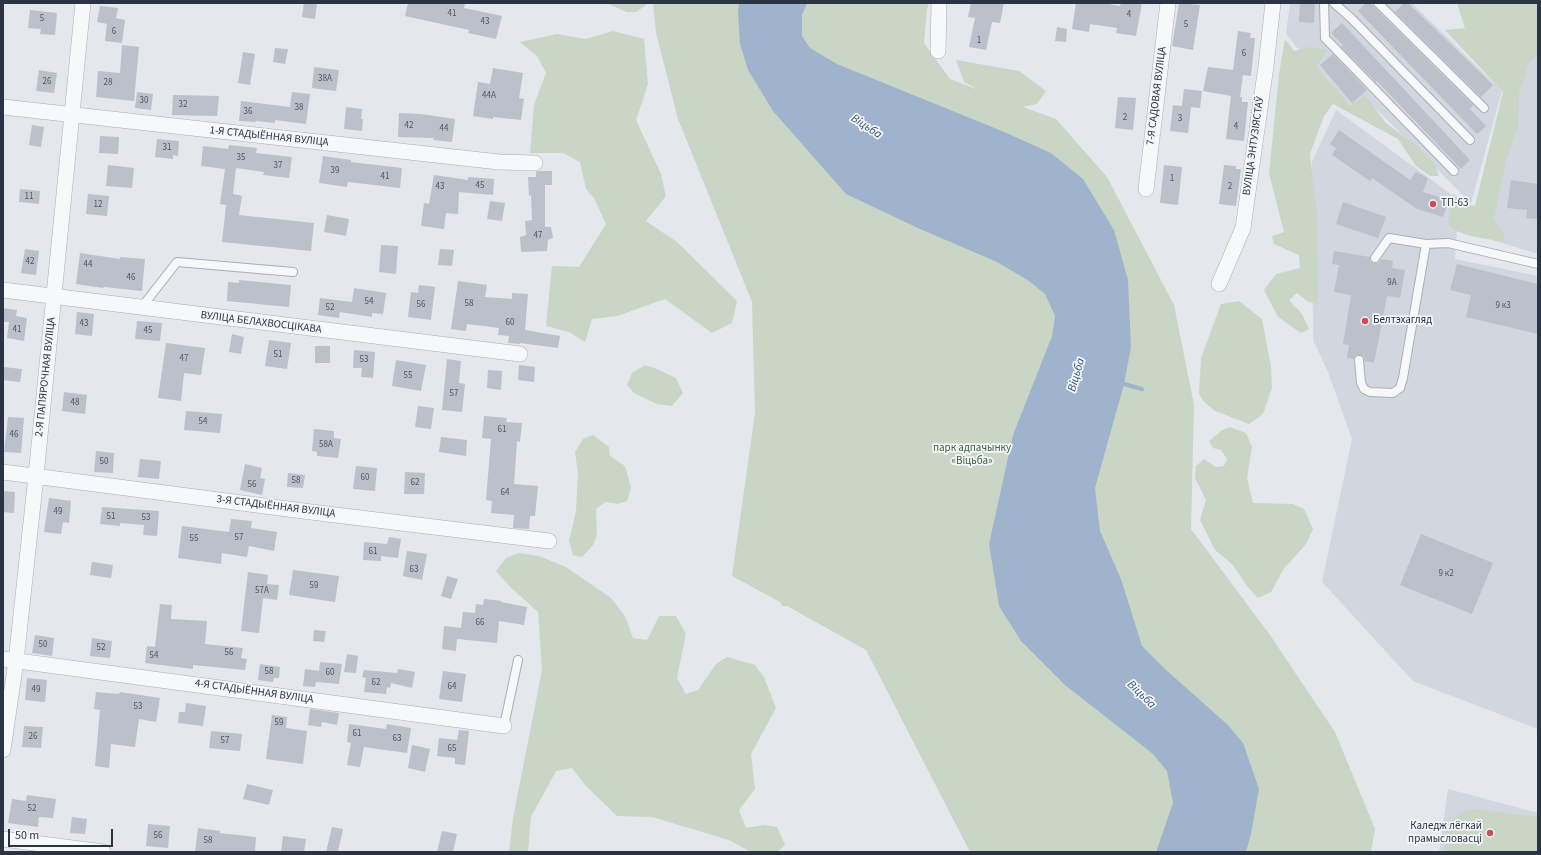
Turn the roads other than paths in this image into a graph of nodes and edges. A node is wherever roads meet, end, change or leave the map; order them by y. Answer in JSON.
{"nodes":[{"id":1,"x":83,"y":3,"type":"edge"},
{"id":2,"x":940,"y":3,"type":"edge"},
{"id":3,"x":1168,"y":3,"type":"edge"},
{"id":4,"x":1273,"y":3,"type":"edge"},
{"id":5,"x":1324,"y":3,"type":"edge"},
{"id":6,"x":1334,"y":3,"type":"edge"},
{"id":7,"x":1378,"y":3,"type":"edge"},
{"id":8,"x":938,"y":51,"type":"dead end"},
{"id":9,"x":3,"y":107,"type":"edge"},
{"id":10,"x":1484,"y":108,"type":"dead end"},
{"id":11,"x":72,"y":115,"type":"junction"},
{"id":12,"x":1470,"y":140,"type":"dead end"},
{"id":13,"x":535,"y":163,"type":"dead end"},
{"id":14,"x":1454,"y":171,"type":"dead end"},
{"id":15,"x":1146,"y":189,"type":"dead end"},
{"id":16,"x":1426,"y":244,"type":"junction"},
{"id":17,"x":1375,"y":258,"type":"dead end"},
{"id":18,"x":1538,"y":264,"type":"edge"},
{"id":19,"x":293,"y":272,"type":"dead end"},
{"id":20,"x":1219,"y":284,"type":"dead end"},
{"id":21,"x":3,"y":290,"type":"edge"},
{"id":22,"x":55,"y":296,"type":"junction"},
{"id":23,"x":141,"y":308,"type":"junction"},
{"id":24,"x":520,"y":354,"type":"dead end"},
{"id":25,"x":1359,"y":360,"type":"dead end"},
{"id":26,"x":3,"y":472,"type":"edge"},
{"id":27,"x":36,"y":476,"type":"junction"},
{"id":28,"x":549,"y":541,"type":"dead end"},
{"id":29,"x":9,"y":660,"type":"edge"},
{"id":30,"x":518,"y":660,"type":"dead end"},
{"id":31,"x":504,"y":726,"type":"joint"},
{"id":32,"x":3,"y":750,"type":"edge"},
{"id":33,"x":3,"y":839,"type":"edge"},
{"id":34,"x":103,"y":852,"type":"edge"}],
"edges":[{"from":1,"to":11,"type":"street","name":"2-Я ПАПЯРОЧНАЯ ВУЛІЦА"},
{"from":2,"to":8,"type":"street"},
{"from":3,"to":15,"type":"street","name":"7-Я САДОВАЯ ВУЛІЦА"},
{"from":4,"to":20,"type":"street","name":"ВУЛІЦА ЭНТУЗІЯСТАЎ"},
{"from":5,"to":14,"type":"lane"},
{"from":6,"to":12,"type":"lane"},
{"from":7,"to":10,"type":"lane"},
{"from":9,"to":11,"type":"street","name":"1-Я СТАДЫЁННАЯ ВУЛІЦА"},
{"from":11,"to":13,"type":"street","name":"1-Я СТАДЫЁННАЯ ВУЛІЦА"},
{"from":11,"to":22,"type":"street","name":"2-Я ПАПЯРОЧНАЯ ВУЛІЦА"},
{"from":16,"to":17,"type":"lane"},
{"from":16,"to":18,"type":"lane"},
{"from":16,"to":25,"type":"lane"},
{"from":19,"to":23,"type":"lane"},
{"from":21,"to":22,"type":"street","name":"ВУЛІЦА БЕЛАХВОСЦІКАВА"},
{"from":22,"to":23,"type":"street","name":"ВУЛІЦА БЕЛАХВОСЦІКАВА"},
{"from":22,"to":27,"type":"street","name":"2-Я ПАПЯРОЧНАЯ ВУЛІЦА"},
{"from":23,"to":24,"type":"street","name":"ВУЛІЦА БЕЛАХВОСЦІКАВА"},
{"from":26,"to":27,"type":"street","name":"3-Я СТАДЫЁННАЯ ВУЛІЦА"},
{"from":27,"to":28,"type":"street","name":"3-Я СТАДЫЁННАЯ ВУЛІЦА"},
{"from":27,"to":29,"type":"street","name":"2-Я ПАПЯРОЧНАЯ ВУЛІЦА"},
{"from":29,"to":31,"type":"street","name":"4-Я СТАДЫЁННАЯ ВУЛІЦА"},
{"from":29,"to":32,"type":"street","name":"2-Я ПАПЯРОЧНАЯ ВУЛІЦА"},
{"from":30,"to":31,"type":"lane"},
{"from":33,"to":34,"type":"street"}]}
